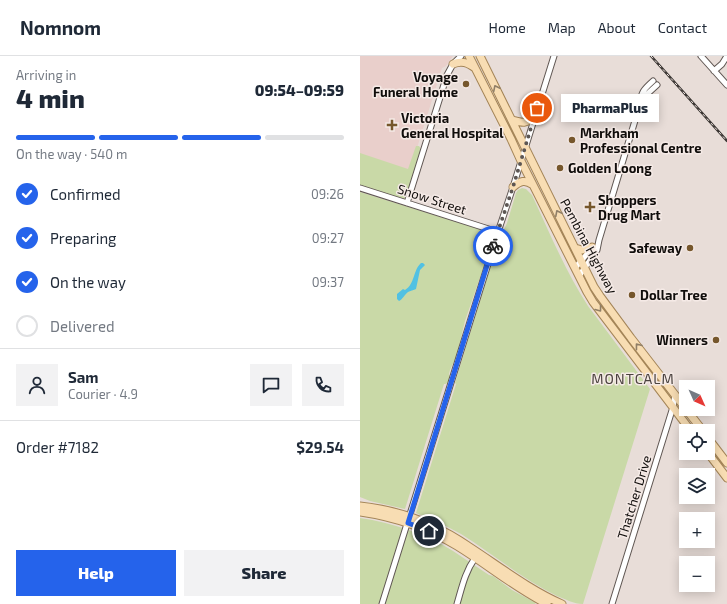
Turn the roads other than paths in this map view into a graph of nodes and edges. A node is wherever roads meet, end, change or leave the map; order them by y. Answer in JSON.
{"nodes":[{"id":1,"x":457,"y":56,"type":"edge"},
{"id":2,"x":462,"y":56,"type":"edge"},
{"id":3,"x":469,"y":56,"type":"edge"},
{"id":4,"x":480,"y":56,"type":"edge"},
{"id":5,"x":554,"y":56,"type":"edge"},
{"id":6,"x":701,"y":56,"type":"edge"},
{"id":7,"x":727,"y":56,"type":"edge"},
{"id":8,"x":453,"y":64,"type":"junction"},
{"id":9,"x":476,"y":68,"type":"junction"},
{"id":10,"x":714,"y":71,"type":"junction"},
{"id":11,"x":655,"y":83,"type":"dead end"},
{"id":12,"x":727,"y":85,"type":"edge"},
{"id":13,"x":534,"y":117,"type":"junction"},
{"id":14,"x":512,"y":120,"type":"junction"},
{"id":15,"x":525,"y":148,"type":"junction"},
{"id":16,"x":521,"y":161,"type":"junction"},
{"id":17,"x":534,"y":184,"type":"junction"},
{"id":18,"x":513,"y":187,"type":"junction"},
{"id":19,"x":360,"y":188,"type":"edge"},
{"id":20,"x":407,"y":203,"type":"junction"},
{"id":21,"x":498,"y":232,"type":"junction"},
{"id":22,"x":599,"y":240,"type":"junction"},
{"id":23,"x":592,"y":247,"type":"junction"},
{"id":24,"x":575,"y":248,"type":"junction"},
{"id":25,"x":583,"y":264,"type":"junction"},
{"id":26,"x":575,"y":268,"type":"junction"},
{"id":27,"x":579,"y":276,"type":"junction"},
{"id":28,"x":675,"y":395,"type":"junction"},
{"id":29,"x":673,"y":407,"type":"junction"},
{"id":30,"x":686,"y":424,"type":"edge"},
{"id":31,"x":697,"y":424,"type":"edge"},
{"id":32,"x":715,"y":447,"type":"edge"},
{"id":33,"x":713,"y":460,"type":"edge"},
{"id":34,"x":727,"y":463,"type":"edge"},
{"id":35,"x":727,"y":478,"type":"edge"},
{"id":36,"x":360,"y":506,"type":"edge"},
{"id":37,"x":360,"y":512,"type":"edge"},
{"id":38,"x":409,"y":520,"type":"junction"},
{"id":39,"x":475,"y":558,"type":"junction"},
{"id":40,"x":382,"y":604,"type":"edge"},
{"id":41,"x":457,"y":604,"type":"edge"},
{"id":42,"x":547,"y":604,"type":"edge"},
{"id":43,"x":562,"y":604,"type":"edge"},
{"id":44,"x":612,"y":604,"type":"edge"}],
"edges":[{"from":1,"to":8,"type":"main road"},
{"from":2,"to":8,"type":"street"},
{"from":3,"to":9,"type":"main road","name":"Pembina Highway"},
{"from":14,"to":4,"type":"main road","name":"Pembina Highway","one_way":true},
{"from":5,"to":13,"type":"street"},
{"from":6,"to":10,"type":"street"},
{"from":7,"to":10,"type":"street"},
{"from":8,"to":9,"type":"main road"},
{"from":8,"to":20,"type":"street"},
{"from":9,"to":16,"type":"main road","name":"Pembina Highway"},
{"from":10,"to":12,"type":"street"},
{"from":11,"to":22,"type":"street"},
{"from":13,"to":14,"type":"main road"},
{"from":13,"to":15,"type":"street"},
{"from":14,"to":15,"type":"main road","name":"Pembina Highway"},
{"from":15,"to":16,"type":"street"},
{"from":24,"to":15,"type":"main road","name":"Pembina Highway","one_way":true},
{"from":16,"to":17,"type":"main road","name":"Pembina Highway"},
{"from":16,"to":18,"type":"street"},
{"from":17,"to":18,"type":"main road"},
{"from":17,"to":26,"type":"main road","name":"Pembina Highway"},
{"from":18,"to":21,"type":"street"},
{"from":19,"to":20,"type":"street","name":"Snow Street"},
{"from":20,"to":21,"type":"street","name":"Snow Street"},
{"from":21,"to":38,"type":"street"},
{"from":22,"to":23,"type":"street"},
{"from":22,"to":25,"type":"street"},
{"from":23,"to":24,"type":"main road"},
{"from":23,"to":25,"type":"street"},
{"from":24,"to":25,"type":"main road","name":"Pembina Highway"},
{"from":25,"to":26,"type":"street"},
{"from":25,"to":27,"type":"street"},
{"from":28,"to":25,"type":"main road","name":"Pembina Highway","one_way":true},
{"from":26,"to":27,"type":"main road","name":"Pembina Highway"},
{"from":27,"to":29,"type":"main road","name":"Pembina Highway","one_way":true},
{"from":28,"to":29,"type":"street","name":"Thatcher Drive"},
{"from":28,"to":31,"type":"main road","name":"Pembina Highway"},
{"from":29,"to":30,"type":"main road","name":"Pembina Highway"},
{"from":29,"to":44,"type":"street","name":"Thatcher Drive"},
{"from":32,"to":34,"type":"main road"},
{"from":33,"to":35,"type":"main road"},
{"from":36,"to":38,"type":"main road"},
{"from":37,"to":38,"type":"main road"},
{"from":38,"to":39,"type":"main road"},
{"from":38,"to":40,"type":"street"},
{"from":38,"to":43,"type":"main road"},
{"from":39,"to":41,"type":"street"},
{"from":39,"to":42,"type":"main road"}]}
